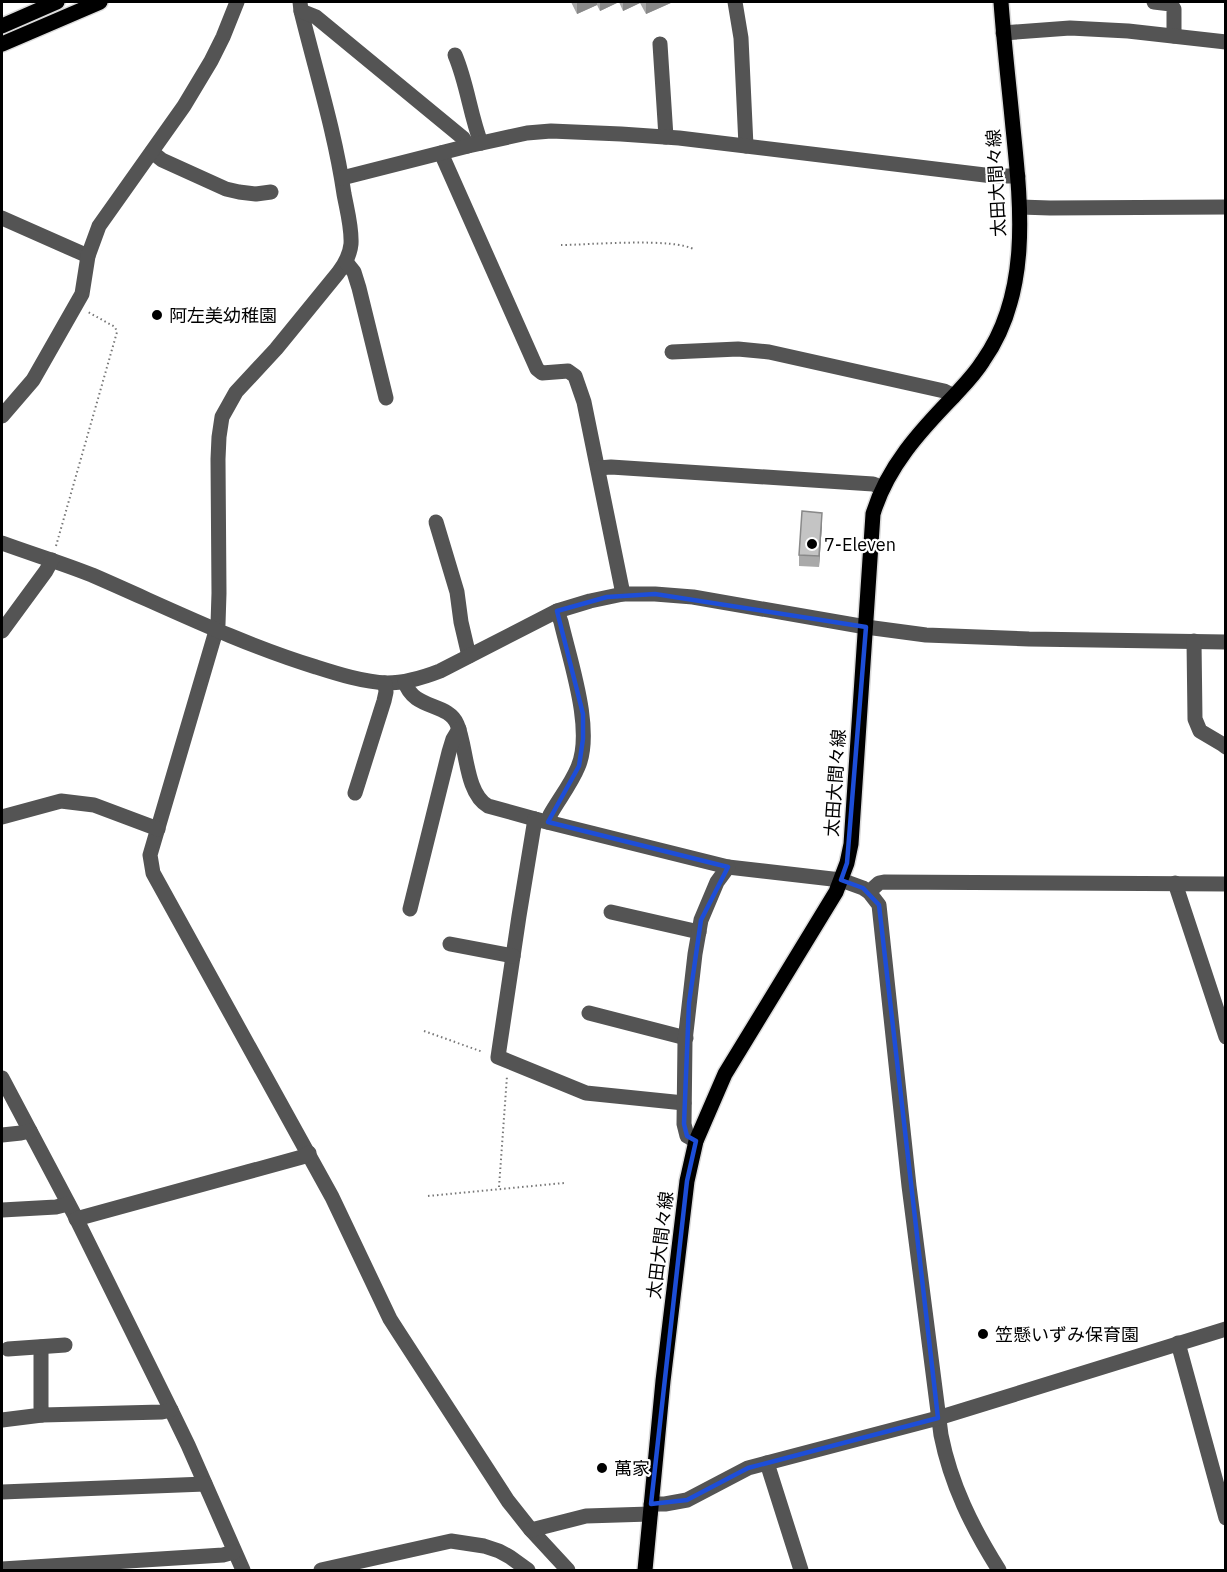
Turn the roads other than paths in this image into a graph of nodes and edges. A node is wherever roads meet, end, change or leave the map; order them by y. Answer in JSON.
{"nodes":[{"id":1,"x":57,"y":2,"type":"edge"},
{"id":2,"x":100,"y":2,"type":"edge"},
{"id":3,"x":237,"y":2,"type":"edge"},
{"id":4,"x":735,"y":2,"type":"edge"},
{"id":5,"x":1001,"y":2,"type":"edge"},
{"id":6,"x":1154,"y":2,"type":"edge"},
{"id":7,"x":301,"y":6,"type":"edge"},
{"id":8,"x":2,"y":26,"type":"edge"},
{"id":9,"x":1003,"y":33,"type":"junction"},
{"id":10,"x":1174,"y":36,"type":"junction"},
{"id":11,"x":1226,"y":42,"type":"edge"},
{"id":12,"x":2,"y":44,"type":"edge"},
{"id":13,"x":660,"y":44,"type":"dead end"},
{"id":14,"x":455,"y":55,"type":"dead end"},
{"id":15,"x":666,"y":137,"type":"junction"},
{"id":16,"x":474,"y":144,"type":"junction"},
{"id":17,"x":746,"y":146,"type":"junction"},
{"id":18,"x":152,"y":152,"type":"junction"},
{"id":19,"x":441,"y":153,"type":"junction"},
{"id":20,"x":1018,"y":176,"type":"junction"},
{"id":21,"x":342,"y":178,"type":"junction"},
{"id":22,"x":271,"y":192,"type":"dead end"},
{"id":23,"x":1020,"y":207,"type":"junction"},
{"id":24,"x":1226,"y":207,"type":"edge"},
{"id":25,"x":2,"y":218,"type":"edge"},
{"id":26,"x":88,"y":256,"type":"junction"},
{"id":27,"x":346,"y":262,"type":"junction"},
{"id":28,"x":672,"y":352,"type":"dead end"},
{"id":29,"x":954,"y":396,"type":"junction"},
{"id":30,"x":386,"y":399,"type":"dead end"},
{"id":31,"x":2,"y":417,"type":"edge"},
{"id":32,"x":598,"y":468,"type":"junction"},
{"id":33,"x":883,"y":488,"type":"junction"},
{"id":34,"x":436,"y":522,"type":"dead end"},
{"id":35,"x":2,"y":543,"type":"edge"},
{"id":36,"x":53,"y":555,"type":"junction"},
{"id":37,"x":623,"y":594,"type":"junction"},
{"id":38,"x":557,"y":611,"type":"junction"},
{"id":39,"x":866,"y":627,"type":"junction"},
{"id":40,"x":2,"y":631,"type":"edge"},
{"id":41,"x":216,"y":631,"type":"junction"},
{"id":42,"x":1194,"y":641,"type":"junction"},
{"id":43,"x":1226,"y":642,"type":"edge"},
{"id":44,"x":469,"y":656,"type":"junction"},
{"id":45,"x":405,"y":682,"type":"junction"},
{"id":46,"x":385,"y":683,"type":"junction"},
{"id":47,"x":459,"y":729,"type":"junction"},
{"id":48,"x":1226,"y":747,"type":"edge"},
{"id":49,"x":355,"y":793,"type":"dead end"},
{"id":50,"x":2,"y":817,"type":"edge"},
{"id":51,"x":542,"y":821,"type":"junction"},
{"id":52,"x":158,"y":829,"type":"junction"},
{"id":53,"x":728,"y":867,"type":"junction"},
{"id":54,"x":841,"y":880,"type":"junction"},
{"id":55,"x":1175,"y":883,"type":"junction"},
{"id":56,"x":1226,"y":884,"type":"edge"},
{"id":57,"x":868,"y":892,"type":"junction"},
{"id":58,"x":410,"y":909,"type":"dead end"},
{"id":59,"x":610,"y":912,"type":"dead end"},
{"id":60,"x":699,"y":932,"type":"junction"},
{"id":61,"x":450,"y":944,"type":"dead end"},
{"id":62,"x":513,"y":956,"type":"junction"},
{"id":63,"x":589,"y":1013,"type":"dead end"},
{"id":64,"x":1226,"y":1037,"type":"edge"},
{"id":65,"x":686,"y":1038,"type":"junction"},
{"id":66,"x":2,"y":1078,"type":"edge"},
{"id":67,"x":684,"y":1103,"type":"junction"},
{"id":68,"x":30,"y":1131,"type":"junction"},
{"id":69,"x":2,"y":1136,"type":"edge"},
{"id":70,"x":696,"y":1141,"type":"junction"},
{"id":71,"x":309,"y":1153,"type":"junction"},
{"id":72,"x":68,"y":1204,"type":"junction"},
{"id":73,"x":2,"y":1210,"type":"edge"},
{"id":74,"x":76,"y":1220,"type":"junction"},
{"id":75,"x":1226,"y":1329,"type":"edge"},
{"id":76,"x":1178,"y":1343,"type":"junction"},
{"id":77,"x":65,"y":1345,"type":"dead end"},
{"id":78,"x":41,"y":1347,"type":"junction"},
{"id":79,"x":8,"y":1349,"type":"dead end"},
{"id":80,"x":171,"y":1410,"type":"junction"},
{"id":81,"x":42,"y":1415,"type":"junction"},
{"id":82,"x":938,"y":1418,"type":"junction"},
{"id":83,"x":2,"y":1419,"type":"edge"},
{"id":84,"x":767,"y":1463,"type":"junction"},
{"id":85,"x":205,"y":1484,"type":"junction"},
{"id":86,"x":2,"y":1492,"type":"edge"},
{"id":87,"x":650,"y":1509,"type":"junction"},
{"id":88,"x":1226,"y":1518,"type":"edge"},
{"id":89,"x":531,"y":1530,"type":"junction"},
{"id":90,"x":234,"y":1552,"type":"junction"},
{"id":91,"x":2,"y":1569,"type":"edge"},
{"id":92,"x":243,"y":1570,"type":"edge"},
{"id":93,"x":321,"y":1570,"type":"edge"},
{"id":94,"x":528,"y":1570,"type":"edge"},
{"id":95,"x":568,"y":1570,"type":"edge"},
{"id":96,"x":645,"y":1570,"type":"edge"},
{"id":97,"x":801,"y":1570,"type":"edge"},
{"id":98,"x":999,"y":1570,"type":"edge"}],
"edges":[{"from":1,"to":8,"type":"main road"},
{"from":2,"to":12,"type":"main road"},
{"from":3,"to":18,"type":"street"},
{"from":4,"to":17,"type":"street"},
{"from":5,"to":9,"type":"main road","name":"太田大間々線"},
{"from":6,"to":10,"type":"street"},
{"from":7,"to":16,"type":"street"},
{"from":7,"to":21,"type":"street"},
{"from":9,"to":10,"type":"street"},
{"from":9,"to":20,"type":"main road","name":"太田大間々線"},
{"from":10,"to":11,"type":"street"},
{"from":13,"to":15,"type":"street"},
{"from":14,"to":16,"type":"street"},
{"from":15,"to":16,"type":"street"},
{"from":15,"to":17,"type":"street"},
{"from":16,"to":19,"type":"street"},
{"from":17,"to":20,"type":"street"},
{"from":18,"to":22,"type":"street"},
{"from":18,"to":26,"type":"street"},
{"from":19,"to":21,"type":"street"},
{"from":19,"to":32,"type":"street"},
{"from":20,"to":23,"type":"main road","name":"太田大間々線"},
{"from":21,"to":27,"type":"street"},
{"from":23,"to":24,"type":"street"},
{"from":23,"to":29,"type":"main road","name":"太田大間々線"},
{"from":25,"to":26,"type":"street"},
{"from":26,"to":31,"type":"street"},
{"from":27,"to":30,"type":"street"},
{"from":27,"to":41,"type":"street"},
{"from":28,"to":29,"type":"street"},
{"from":29,"to":33,"type":"main road","name":"太田大間々線"},
{"from":32,"to":33,"type":"street"},
{"from":32,"to":37,"type":"street"},
{"from":33,"to":39,"type":"main road","name":"太田大間々線"},
{"from":34,"to":44,"type":"street"},
{"from":35,"to":36,"type":"street"},
{"from":36,"to":40,"type":"street"},
{"from":36,"to":41,"type":"street"},
{"from":37,"to":38,"type":"street"},
{"from":37,"to":39,"type":"street"},
{"from":38,"to":44,"type":"street"},
{"from":38,"to":51,"type":"street"},
{"from":39,"to":42,"type":"street"},
{"from":39,"to":54,"type":"main road","name":"太田大間々線"},
{"from":41,"to":46,"type":"street"},
{"from":41,"to":52,"type":"street"},
{"from":42,"to":43,"type":"street"},
{"from":42,"to":48,"type":"street"},
{"from":44,"to":45,"type":"street"},
{"from":45,"to":46,"type":"street"},
{"from":45,"to":47,"type":"street"},
{"from":46,"to":49,"type":"street"},
{"from":47,"to":51,"type":"street"},
{"from":47,"to":58,"type":"street"},
{"from":50,"to":52,"type":"street"},
{"from":51,"to":53,"type":"street"},
{"from":51,"to":62,"type":"street"},
{"from":52,"to":71,"type":"street"},
{"from":53,"to":54,"type":"street"},
{"from":53,"to":60,"type":"street"},
{"from":54,"to":57,"type":"street"},
{"from":54,"to":70,"type":"main road","name":"太田大間々線"},
{"from":55,"to":56,"type":"street"},
{"from":55,"to":57,"type":"street"},
{"from":55,"to":64,"type":"street"},
{"from":57,"to":82,"type":"street"},
{"from":59,"to":60,"type":"street"},
{"from":60,"to":65,"type":"street"},
{"from":61,"to":62,"type":"street"},
{"from":62,"to":67,"type":"street"},
{"from":63,"to":65,"type":"street"},
{"from":65,"to":67,"type":"street"},
{"from":66,"to":68,"type":"street"},
{"from":67,"to":70,"type":"street"},
{"from":68,"to":69,"type":"street"},
{"from":68,"to":72,"type":"street"},
{"from":70,"to":87,"type":"main road","name":"太田大間々線"},
{"from":71,"to":74,"type":"street"},
{"from":71,"to":89,"type":"street"},
{"from":72,"to":73,"type":"street"},
{"from":72,"to":74,"type":"street"},
{"from":74,"to":80,"type":"street"},
{"from":75,"to":76,"type":"street"},
{"from":76,"to":82,"type":"street"},
{"from":76,"to":88,"type":"street"},
{"from":77,"to":78,"type":"street"},
{"from":78,"to":79,"type":"street"},
{"from":78,"to":81,"type":"street"},
{"from":80,"to":81,"type":"street"},
{"from":80,"to":85,"type":"street"},
{"from":81,"to":83,"type":"street"},
{"from":82,"to":84,"type":"street"},
{"from":82,"to":98,"type":"street"},
{"from":84,"to":87,"type":"street"},
{"from":84,"to":97,"type":"street"},
{"from":85,"to":86,"type":"street"},
{"from":85,"to":90,"type":"street"},
{"from":87,"to":89,"type":"street"},
{"from":87,"to":96,"type":"main road","name":"太田大間々線"},
{"from":89,"to":95,"type":"street"},
{"from":90,"to":91,"type":"street"},
{"from":90,"to":92,"type":"street"},
{"from":93,"to":94,"type":"street"}]}
